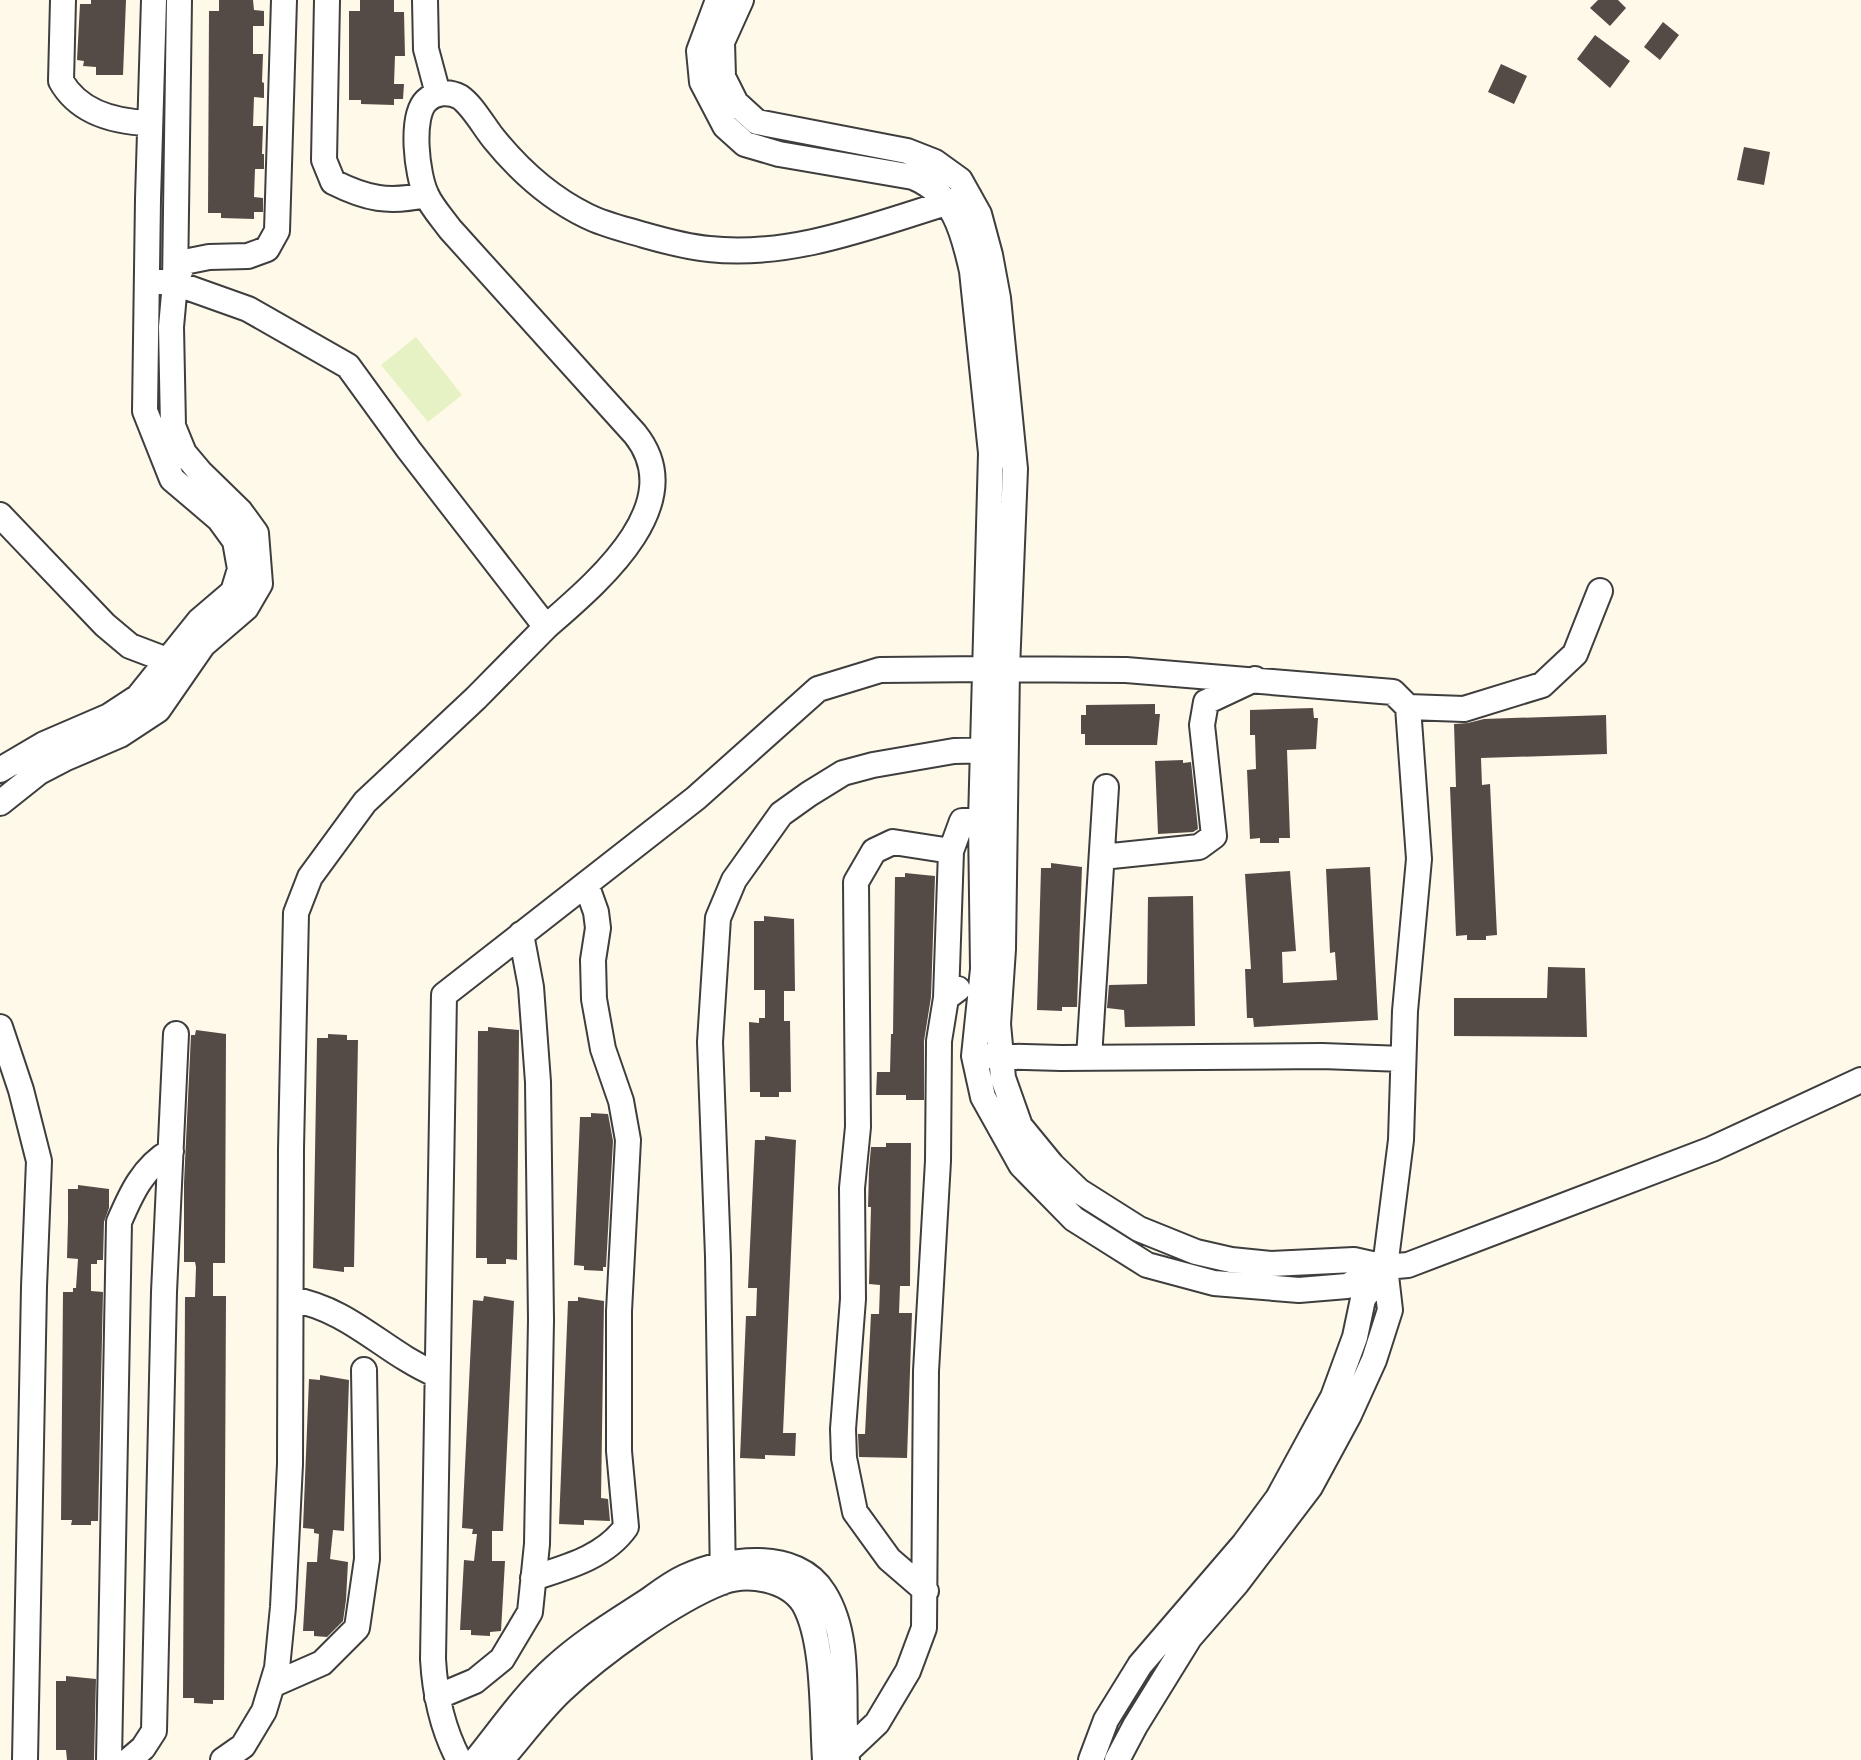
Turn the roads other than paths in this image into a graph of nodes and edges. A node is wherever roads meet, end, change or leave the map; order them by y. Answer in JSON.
{"nodes":[{"id":1,"x":63,"y":0,"type":"edge"},
{"id":2,"x":154,"y":0,"type":"edge"},
{"id":3,"x":179,"y":0,"type":"edge"},
{"id":4,"x":284,"y":0,"type":"edge"},
{"id":5,"x":327,"y":0,"type":"edge"},
{"id":6,"x":425,"y":0,"type":"edge"},
{"id":7,"x":718,"y":0,"type":"edge"},
{"id":8,"x":741,"y":0,"type":"edge"},
{"id":9,"x":438,"y":94,"type":"junction"},
{"id":10,"x":150,"y":123,"type":"junction"},
{"id":11,"x":426,"y":195,"type":"junction"},
{"id":12,"x":958,"y":199,"type":"junction"},
{"id":13,"x":147,"y":281,"type":"junction"},
{"id":14,"x":175,"y":283,"type":"junction"},
{"id":15,"x":0,"y":515,"type":"edge"},
{"id":16,"x":1600,"y":591,"type":"dead end"},
{"id":17,"x":546,"y":627,"type":"junction"},
{"id":18,"x":178,"y":665,"type":"junction"},
{"id":19,"x":996,"y":669,"type":"junction"},
{"id":20,"x":1257,"y":679,"type":"junction"},
{"id":21,"x":1408,"y":707,"type":"junction"},
{"id":22,"x":994,"y":750,"type":"junction"},
{"id":23,"x":0,"y":770,"type":"edge"},
{"id":24,"x":1106,"y":787,"type":"dead end"},
{"id":25,"x":0,"y":803,"type":"edge"},
{"id":26,"x":981,"y":821,"type":"junction"},
{"id":27,"x":951,"y":851,"type":"junction"},
{"id":28,"x":1102,"y":857,"type":"junction"},
{"id":29,"x":586,"y":884,"type":"junction"},
{"id":30,"x":521,"y":934,"type":"junction"},
{"id":31,"x":992,"y":965,"type":"junction"},
{"id":32,"x":946,"y":998,"type":"junction"},
{"id":33,"x":0,"y":1027,"type":"edge"},
{"id":34,"x":176,"y":1034,"type":"dead end"},
{"id":35,"x":974,"y":1056,"type":"junction"},
{"id":36,"x":1000,"y":1056,"type":"junction"},
{"id":37,"x":1089,"y":1058,"type":"junction"},
{"id":38,"x":1403,"y":1059,"type":"junction"},
{"id":39,"x":1861,"y":1080,"type":"edge"},
{"id":40,"x":171,"y":1151,"type":"junction"},
{"id":41,"x":1385,"y":1267,"type":"junction"},
{"id":42,"x":292,"y":1299,"type":"junction"},
{"id":43,"x":364,"y":1370,"type":"dead end"},
{"id":44,"x":437,"y":1375,"type":"junction"},
{"id":45,"x":723,"y":1573,"type":"junction"},
{"id":46,"x":533,"y":1578,"type":"junction"},
{"id":47,"x":926,"y":1591,"type":"junction"},
{"id":48,"x":272,"y":1685,"type":"junction"},
{"id":49,"x":437,"y":1697,"type":"junction"},
{"id":50,"x":839,"y":1758,"type":"edge"},
{"id":51,"x":25,"y":1760,"type":"edge"},
{"id":52,"x":109,"y":1760,"type":"edge"},
{"id":53,"x":129,"y":1760,"type":"edge"},
{"id":54,"x":223,"y":1760,"type":"edge"},
{"id":55,"x":459,"y":1760,"type":"edge"},
{"id":56,"x":476,"y":1760,"type":"edge"},
{"id":57,"x":501,"y":1760,"type":"edge"},
{"id":58,"x":1091,"y":1760,"type":"edge"},
{"id":59,"x":1117,"y":1760,"type":"edge"}],
"edges":[{"from":1,"to":10,"type":"street"},
{"from":2,"to":10,"type":"street"},
{"from":3,"to":14,"type":"street"},
{"from":4,"to":14,"type":"street"},
{"from":5,"to":11,"type":"street"},
{"from":6,"to":9,"type":"street"},
{"from":7,"to":12,"type":"street"},
{"from":8,"to":12,"type":"street"},
{"from":9,"to":11,"type":"street"},
{"from":9,"to":12,"type":"street"},
{"from":10,"to":13,"type":"street"},
{"from":11,"to":17,"type":"street"},
{"from":12,"to":19,"type":"street"},
{"from":13,"to":14,"type":"street"},
{"from":13,"to":18,"type":"street"},
{"from":14,"to":17,"type":"street"},
{"from":14,"to":18,"type":"street"},
{"from":15,"to":18,"type":"street"},
{"from":16,"to":21,"type":"street"},
{"from":17,"to":42,"type":"street"},
{"from":18,"to":23,"type":"street"},
{"from":18,"to":25,"type":"street"},
{"from":19,"to":20,"type":"street"},
{"from":19,"to":22,"type":"street"},
{"from":19,"to":29,"type":"street"},
{"from":20,"to":21,"type":"street"},
{"from":20,"to":28,"type":"street"},
{"from":21,"to":38,"type":"street"},
{"from":22,"to":26,"type":"street"},
{"from":22,"to":31,"type":"street"},
{"from":22,"to":45,"type":"street"},
{"from":24,"to":28,"type":"street"},
{"from":26,"to":27,"type":"street"},
{"from":26,"to":31,"type":"street"},
{"from":27,"to":32,"type":"street"},
{"from":27,"to":47,"type":"street"},
{"from":28,"to":37,"type":"street"},
{"from":29,"to":30,"type":"street"},
{"from":29,"to":46,"type":"street"},
{"from":30,"to":44,"type":"street"},
{"from":30,"to":46,"type":"street"},
{"from":31,"to":32,"type":"street"},
{"from":31,"to":35,"type":"street"},
{"from":31,"to":36,"type":"street"},
{"from":32,"to":47,"type":"street"},
{"from":33,"to":51,"type":"street"},
{"from":34,"to":40,"type":"street"},
{"from":35,"to":36,"type":"street"},
{"from":35,"to":41,"type":"street"},
{"from":36,"to":37,"type":"street"},
{"from":36,"to":41,"type":"street"},
{"from":37,"to":38,"type":"street"},
{"from":38,"to":41,"type":"street"},
{"from":39,"to":41,"type":"street"},
{"from":40,"to":52,"type":"street"},
{"from":40,"to":53,"type":"street"},
{"from":41,"to":58,"type":"street"},
{"from":41,"to":59,"type":"street"},
{"from":42,"to":44,"type":"street"},
{"from":42,"to":48,"type":"street"},
{"from":43,"to":48,"type":"street"},
{"from":44,"to":49,"type":"street"},
{"from":45,"to":50,"type":"street"},
{"from":45,"to":56,"type":"street"},
{"from":45,"to":57,"type":"street"},
{"from":46,"to":49,"type":"street"},
{"from":47,"to":50,"type":"street"},
{"from":48,"to":54,"type":"street"},
{"from":49,"to":55,"type":"street"}]}
